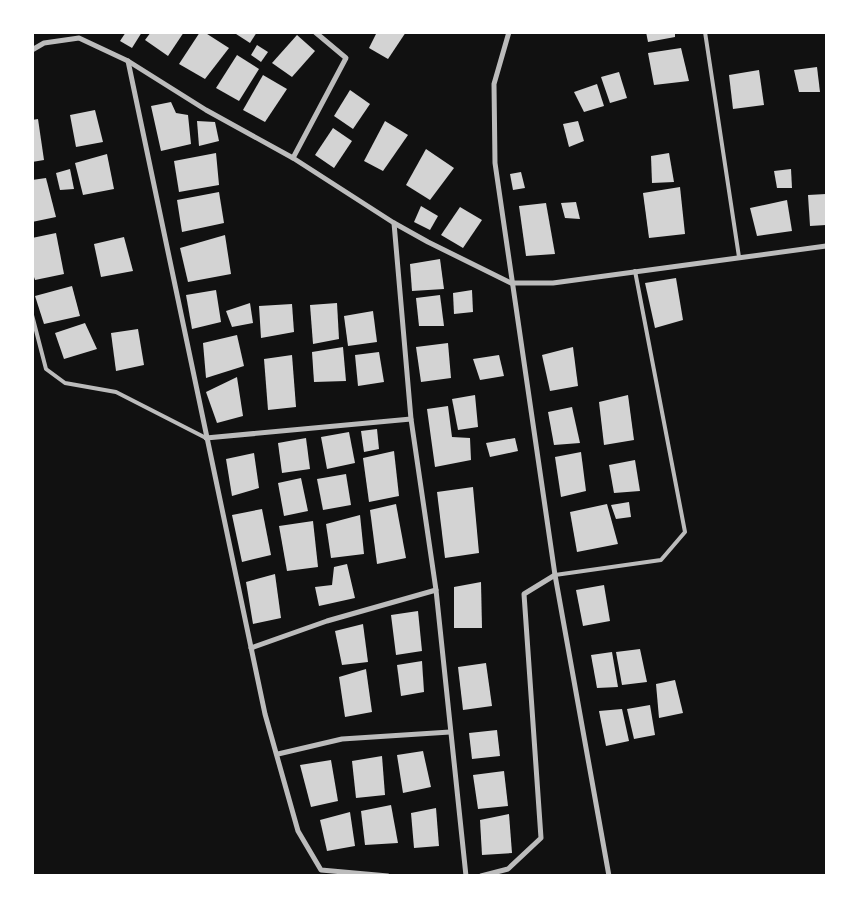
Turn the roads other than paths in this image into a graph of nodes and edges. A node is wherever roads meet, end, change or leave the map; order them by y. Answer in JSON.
{"nodes":[{"id":1,"x":315,"y":32,"type":"edge"},
{"id":2,"x":509,"y":32,"type":"edge"},
{"id":3,"x":705,"y":32,"type":"edge"},
{"id":4,"x":32,"y":50,"type":"edge"},
{"id":5,"x":128,"y":61,"type":"junction"},
{"id":6,"x":293,"y":158,"type":"junction"},
{"id":7,"x":394,"y":223,"type":"junction"},
{"id":8,"x":826,"y":246,"type":"edge"},
{"id":9,"x":739,"y":257,"type":"junction"},
{"id":10,"x":635,"y":272,"type":"junction"},
{"id":11,"x":511,"y":284,"type":"junction"},
{"id":12,"x":32,"y":315,"type":"edge"},
{"id":13,"x":411,"y":419,"type":"junction"},
{"id":14,"x":206,"y":438,"type":"junction"},
{"id":15,"x":555,"y":575,"type":"junction"},
{"id":16,"x":436,"y":590,"type":"junction"},
{"id":17,"x":251,"y":648,"type":"junction"},
{"id":18,"x":450,"y":732,"type":"junction"},
{"id":19,"x":278,"y":754,"type":"junction"},
{"id":20,"x":322,"y":873,"type":"edge"},
{"id":21,"x":388,"y":876,"type":"edge"},
{"id":22,"x":466,"y":876,"type":"edge"},
{"id":23,"x":481,"y":876,"type":"edge"},
{"id":24,"x":609,"y":876,"type":"edge"}],
"edges":[{"from":1,"to":6,"type":"street"},
{"from":2,"to":11,"type":"street"},
{"from":3,"to":9,"type":"lane"},
{"from":4,"to":5,"type":"street"},
{"from":5,"to":6,"type":"street"},
{"from":5,"to":14,"type":"street"},
{"from":6,"to":7,"type":"street"},
{"from":7,"to":11,"type":"street"},
{"from":7,"to":13,"type":"street"},
{"from":8,"to":9,"type":"street"},
{"from":9,"to":10,"type":"street"},
{"from":10,"to":11,"type":"street"},
{"from":10,"to":15,"type":"lane"},
{"from":11,"to":15,"type":"street"},
{"from":12,"to":14,"type":"lane"},
{"from":13,"to":14,"type":"street"},
{"from":13,"to":16,"type":"street"},
{"from":14,"to":17,"type":"street"},
{"from":15,"to":23,"type":"street"},
{"from":15,"to":24,"type":"street"},
{"from":16,"to":17,"type":"street"},
{"from":16,"to":18,"type":"street"},
{"from":17,"to":19,"type":"street"},
{"from":18,"to":19,"type":"street"},
{"from":18,"to":22,"type":"street"},
{"from":19,"to":20,"type":"street"},
{"from":20,"to":21,"type":"street"}]}
